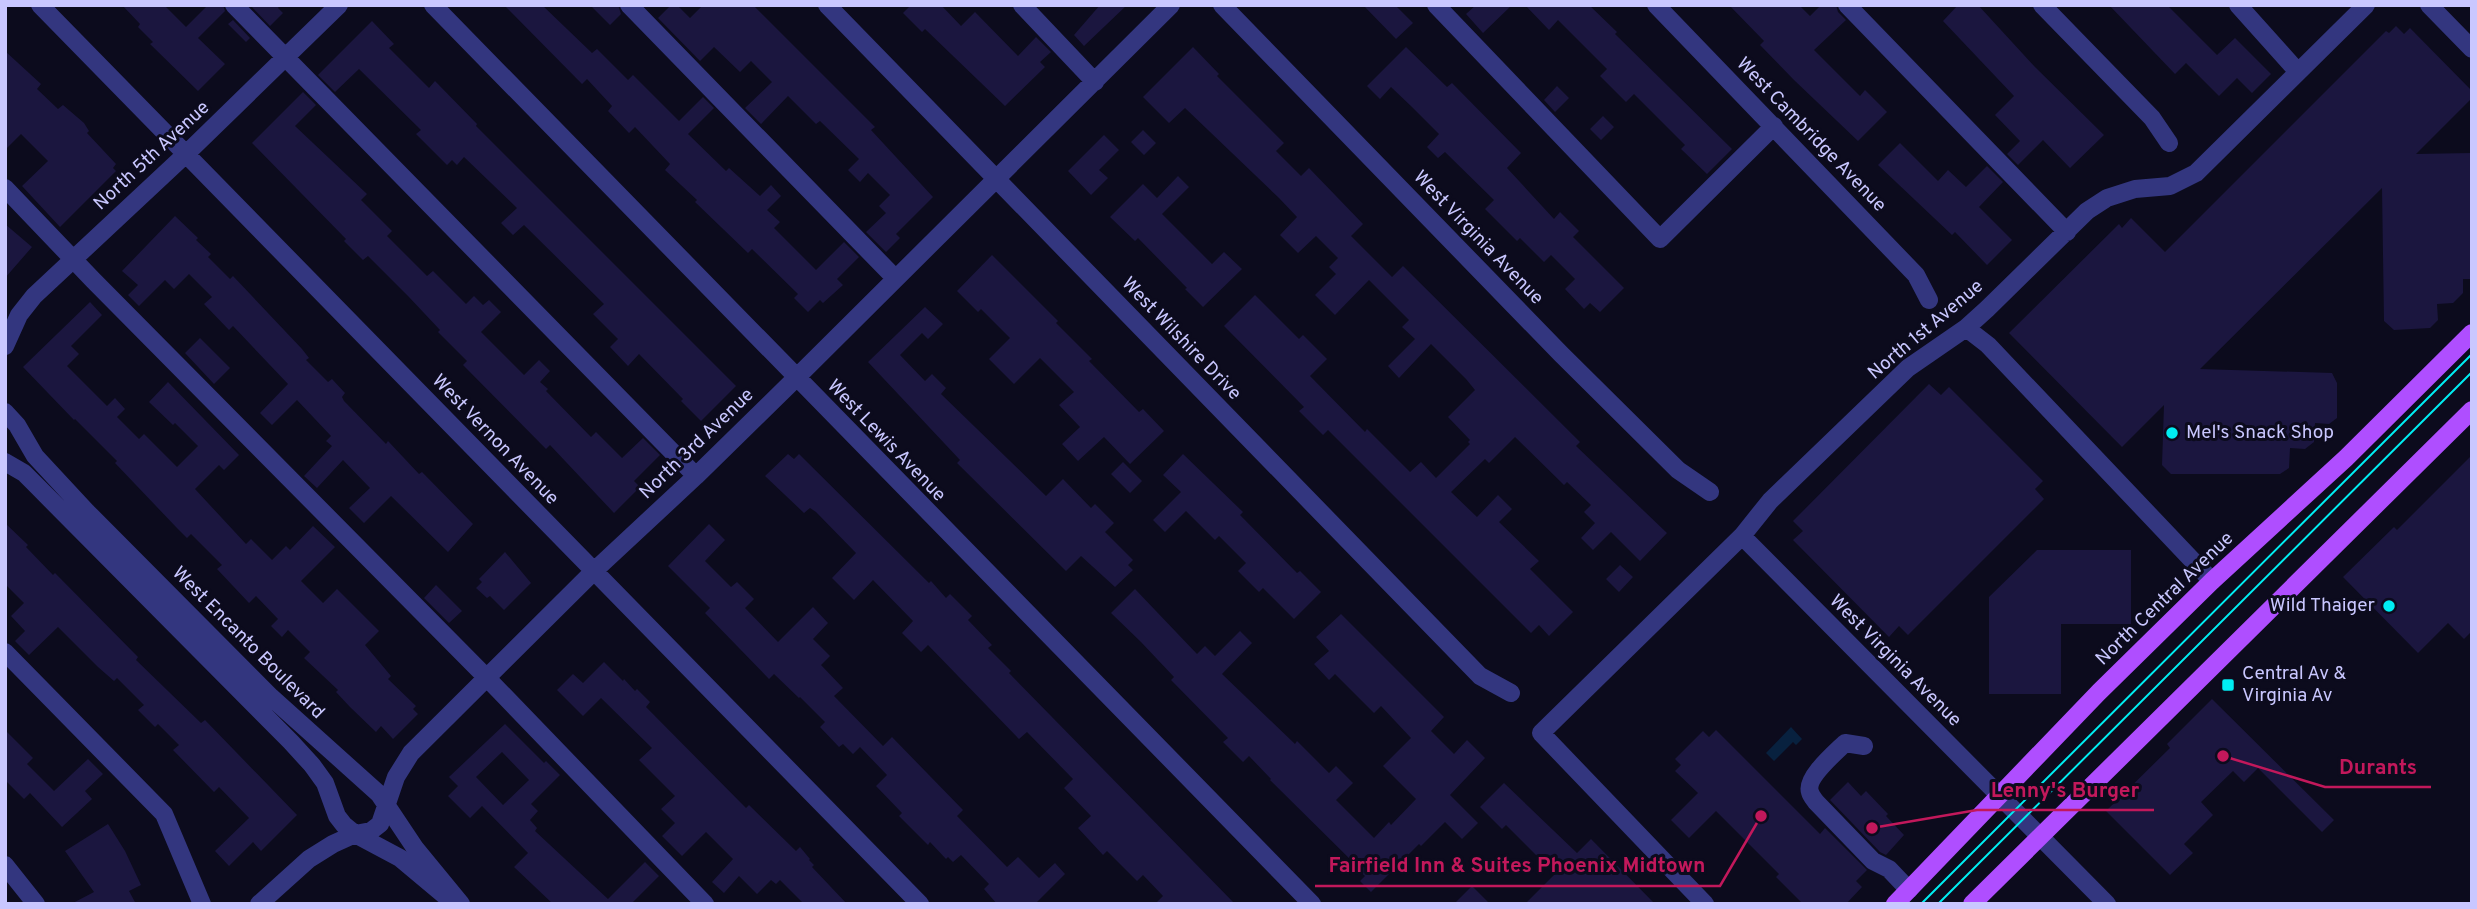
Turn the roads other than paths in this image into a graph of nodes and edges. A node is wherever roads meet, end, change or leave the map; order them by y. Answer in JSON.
{"nodes":[{"id":1,"x":40,"y":5,"type":"edge"},
{"id":2,"x":234,"y":5,"type":"edge"},
{"id":3,"x":339,"y":5,"type":"edge"},
{"id":4,"x":433,"y":5,"type":"edge"},
{"id":5,"x":629,"y":5,"type":"edge"},
{"id":6,"x":827,"y":5,"type":"edge"},
{"id":7,"x":1022,"y":5,"type":"edge"},
{"id":8,"x":1171,"y":5,"type":"edge"},
{"id":9,"x":1222,"y":5,"type":"edge"},
{"id":10,"x":1436,"y":5,"type":"edge"},
{"id":11,"x":1656,"y":5,"type":"edge"},
{"id":12,"x":1847,"y":5,"type":"edge"},
{"id":13,"x":2042,"y":5,"type":"edge"},
{"id":14,"x":2238,"y":5,"type":"edge"},
{"id":15,"x":2366,"y":5,"type":"edge"},
{"id":16,"x":2429,"y":5,"type":"edge"},
{"id":17,"x":2472,"y":49,"type":"edge"},
{"id":18,"x":285,"y":58,"type":"junction"},
{"id":19,"x":2298,"y":72,"type":"junction"},
{"id":20,"x":1095,"y":82,"type":"junction"},
{"id":21,"x":1774,"y":126,"type":"junction"},
{"id":22,"x":2169,"y":143,"type":"dead end"},
{"id":23,"x":186,"y":154,"type":"junction"},
{"id":24,"x":996,"y":179,"type":"junction"},
{"id":25,"x":5,"y":188,"type":"edge"},
{"id":26,"x":2067,"y":232,"type":"junction"},
{"id":27,"x":74,"y":258,"type":"junction"},
{"id":28,"x":895,"y":278,"type":"junction"},
{"id":29,"x":1929,"y":300,"type":"dead end"},
{"id":30,"x":1966,"y":328,"type":"junction"},
{"id":31,"x":2472,"y":333,"type":"edge"},
{"id":32,"x":7,"y":341,"type":"edge"},
{"id":33,"x":796,"y":378,"type":"junction"},
{"id":34,"x":2472,"y":410,"type":"edge"},
{"id":35,"x":5,"y":412,"type":"edge"},
{"id":36,"x":5,"y":462,"type":"edge"},
{"id":37,"x":696,"y":476,"type":"junction"},
{"id":38,"x":1710,"y":492,"type":"dead end"},
{"id":39,"x":1742,"y":536,"type":"junction"},
{"id":40,"x":594,"y":571,"type":"junction"},
{"id":41,"x":2212,"y":581,"type":"junction"},
{"id":42,"x":5,"y":652,"type":"edge"},
{"id":43,"x":487,"y":678,"type":"junction"},
{"id":44,"x":1511,"y":693,"type":"dead end"},
{"id":45,"x":1864,"y":746,"type":"dead end"},
{"id":46,"x":1999,"y":795,"type":"junction"},
{"id":47,"x":386,"y":803,"type":"junction"},
{"id":48,"x":355,"y":834,"type":"junction"},
{"id":49,"x":2040,"y":836,"type":"junction"},
{"id":50,"x":5,"y":865,"type":"edge"},
{"id":51,"x":1909,"y":890,"type":"junction"},
{"id":52,"x":36,"y":904,"type":"edge"},
{"id":53,"x":202,"y":904,"type":"edge"},
{"id":54,"x":260,"y":904,"type":"edge"},
{"id":55,"x":458,"y":904,"type":"edge"},
{"id":56,"x":705,"y":904,"type":"edge"},
{"id":57,"x":919,"y":904,"type":"edge"},
{"id":58,"x":1312,"y":904,"type":"edge"},
{"id":59,"x":1705,"y":904,"type":"edge"},
{"id":60,"x":1895,"y":904,"type":"edge"},
{"id":61,"x":1972,"y":904,"type":"edge"},
{"id":62,"x":2107,"y":904,"type":"edge"}],
"edges":[{"from":1,"to":23,"type":"street","name":"West Vernon Avenue"},
{"from":2,"to":18,"type":"street"},
{"from":3,"to":18,"type":"street","name":"North 5th Avenue"},
{"from":4,"to":33,"type":"street","name":"West Lewis Avenue"},
{"from":5,"to":28,"type":"street"},
{"from":6,"to":24,"type":"street","name":"West Wilshire Drive"},
{"from":7,"to":20,"type":"street"},
{"from":8,"to":20,"type":"street","name":"North 3rd Avenue"},
{"from":9,"to":38,"type":"street","name":"West Virginia Avenue"},
{"from":10,"to":21,"type":"street"},
{"from":11,"to":21,"type":"street","name":"West Cambridge Avenue"},
{"from":12,"to":26,"type":"street"},
{"from":13,"to":22,"type":"street"},
{"from":14,"to":19,"type":"street"},
{"from":15,"to":19,"type":"street","name":"North 1st Avenue"},
{"from":16,"to":17,"type":"street"},
{"from":18,"to":23,"type":"street","name":"North 5th Avenue"},
{"from":18,"to":37,"type":"street"},
{"from":19,"to":26,"type":"street","name":"North 1st Avenue"},
{"from":20,"to":24,"type":"street","name":"North 3rd Avenue"},
{"from":21,"to":29,"type":"street","name":"West Cambridge Avenue"},
{"from":23,"to":27,"type":"street","name":"North 5th Avenue"},
{"from":23,"to":40,"type":"street","name":"West Vernon Avenue"},
{"from":24,"to":28,"type":"street","name":"North 3rd Avenue"},
{"from":24,"to":44,"type":"street","name":"West Wilshire Drive"},
{"from":25,"to":27,"type":"street"},
{"from":26,"to":30,"type":"street","name":"North 1st Avenue"},
{"from":27,"to":32,"type":"street","name":"North 5th Avenue"},
{"from":27,"to":43,"type":"street"},
{"from":28,"to":33,"type":"street","name":"North 3rd Avenue"},
{"from":30,"to":39,"type":"street","name":"North 1st Avenue"},
{"from":30,"to":41,"type":"street"},
{"from":31,"to":41,"type":"main road","name":"North Central Avenue"},
{"from":33,"to":37,"type":"street","name":"North 3rd Avenue"},
{"from":33,"to":58,"type":"street","name":"West Lewis Avenue"},
{"from":34,"to":49,"type":"main road"},
{"from":35,"to":47,"type":"street","name":"West Encanto Boulevard"},
{"from":36,"to":48,"type":"street","name":"West Encanto Boulevard"},
{"from":37,"to":40,"type":"street","name":"North 3rd Avenue"},
{"from":39,"to":46,"type":"street","name":"West Virginia Avenue"},
{"from":39,"to":59,"type":"street","name":"North 1st Avenue"},
{"from":40,"to":43,"type":"street","name":"North 3rd Avenue"},
{"from":40,"to":57,"type":"street","name":"West Vernon Avenue"},
{"from":41,"to":46,"type":"main road","name":"North Central Avenue"},
{"from":42,"to":53,"type":"street"},
{"from":43,"to":47,"type":"street","name":"North 3rd Avenue"},
{"from":43,"to":56,"type":"street"},
{"from":45,"to":51,"type":"street"},
{"from":46,"to":49,"type":"street","name":"West Virginia Avenue"},
{"from":46,"to":51,"type":"main road","name":"North Central Avenue"},
{"from":47,"to":48,"type":"street","name":"North 3rd Avenue"},
{"from":47,"to":55,"type":"street","name":"West Encanto Boulevard"},
{"from":48,"to":54,"type":"street","name":"North 3rd Avenue"},
{"from":48,"to":55,"type":"street","name":"West Encanto Boulevard"},
{"from":49,"to":61,"type":"main road"},
{"from":49,"to":62,"type":"street","name":"West Virginia Avenue"},
{"from":50,"to":52,"type":"street"},
{"from":51,"to":60,"type":"main road","name":"North Central Avenue"}]}
